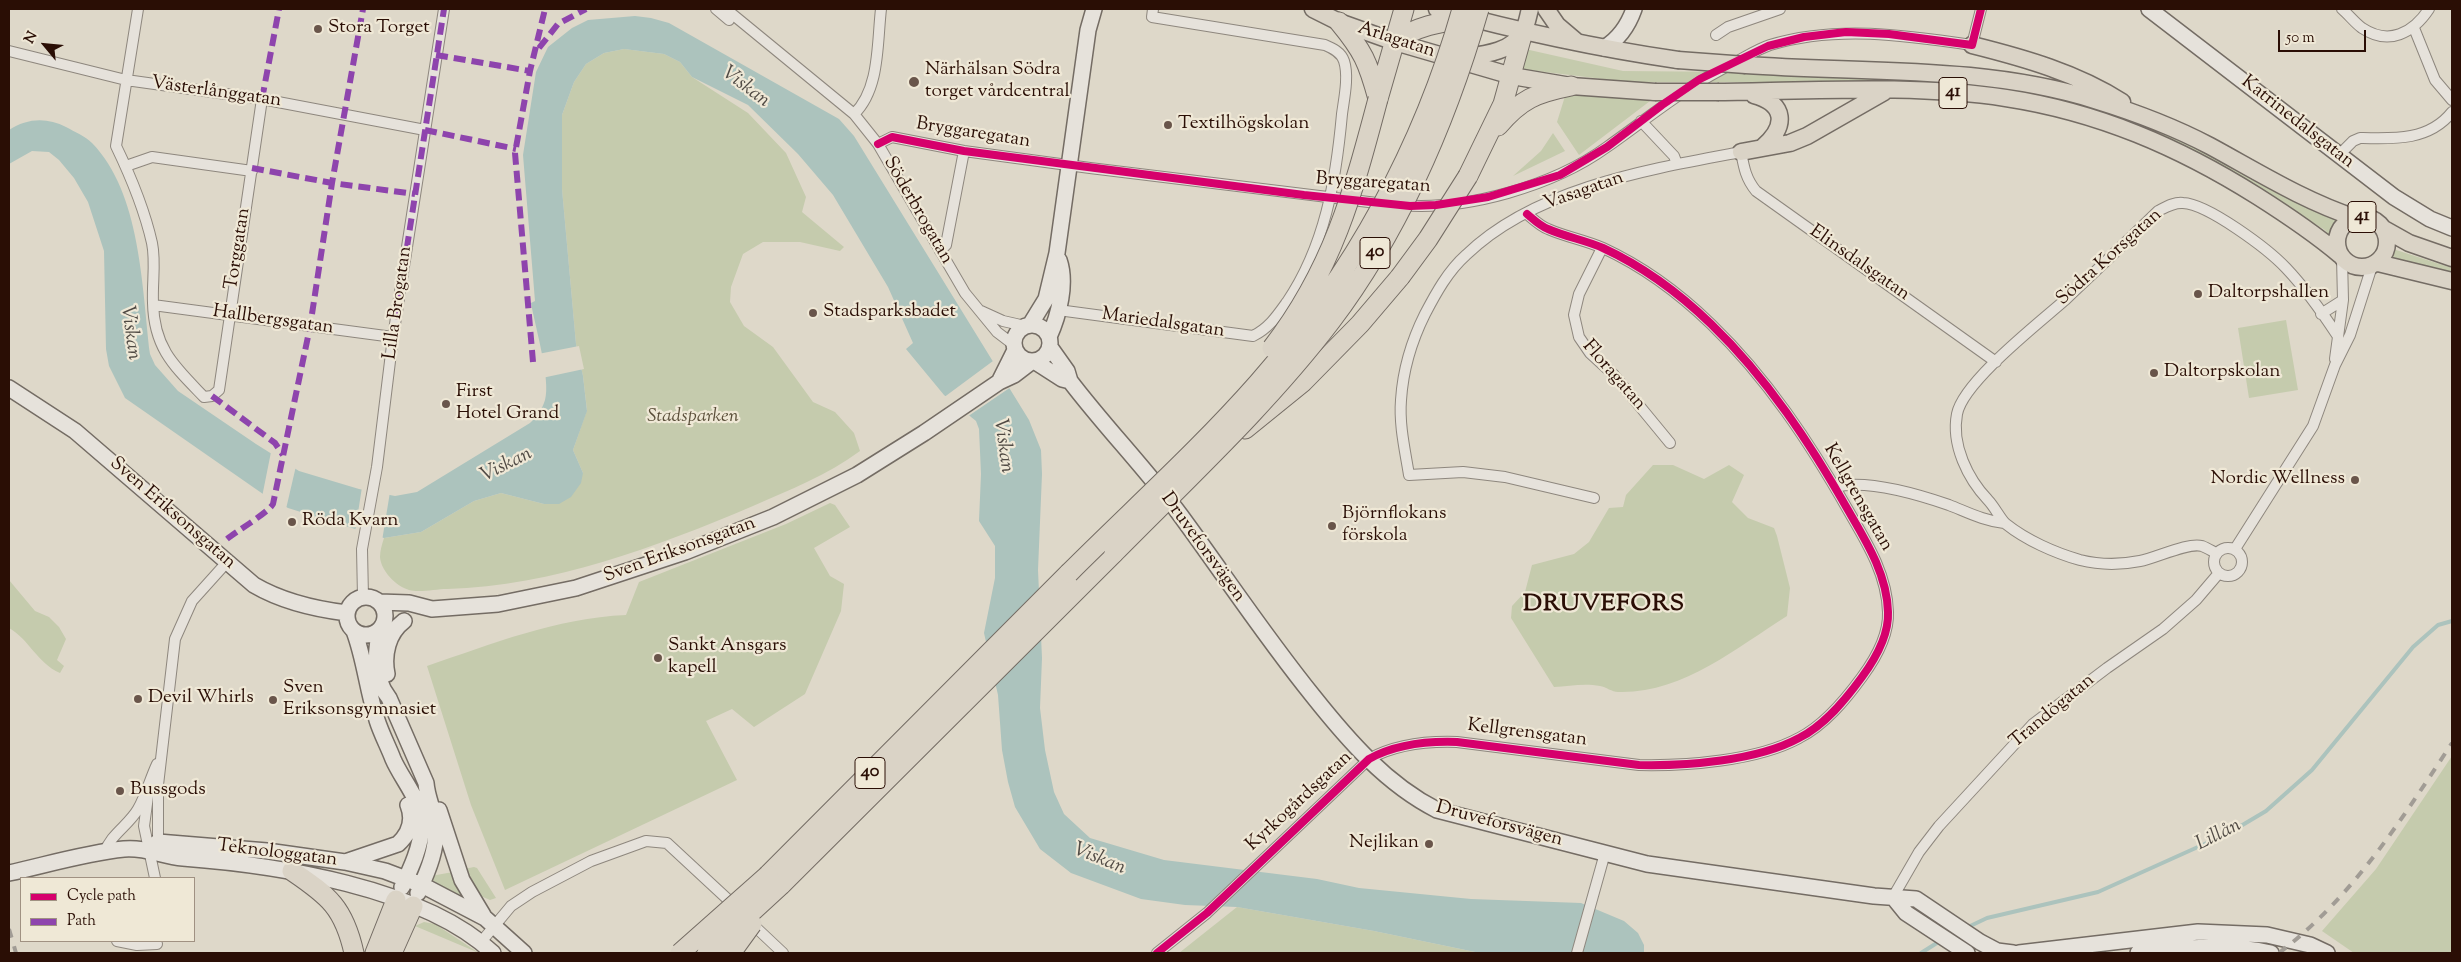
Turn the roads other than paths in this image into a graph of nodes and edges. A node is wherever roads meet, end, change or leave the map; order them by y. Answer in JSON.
{"nodes":[{"id":1,"x":138,"y":9,"type":"edge"},
{"id":2,"x":444,"y":9,"type":"edge"},
{"id":3,"x":716,"y":9,"type":"edge"},
{"id":4,"x":726,"y":9,"type":"edge"},
{"id":5,"x":881,"y":9,"type":"edge"},
{"id":6,"x":1083,"y":9,"type":"edge"},
{"id":7,"x":1094,"y":9,"type":"edge"},
{"id":8,"x":1153,"y":9,"type":"edge"},
{"id":9,"x":1313,"y":9,"type":"edge"},
{"id":10,"x":1404,"y":9,"type":"edge"},
{"id":11,"x":1437,"y":9,"type":"edge"},
{"id":12,"x":1530,"y":9,"type":"edge"},
{"id":13,"x":1546,"y":9,"type":"edge"},
{"id":14,"x":1780,"y":9,"type":"edge"},
{"id":15,"x":1981,"y":9,"type":"edge"},
{"id":16,"x":2149,"y":9,"type":"edge"},
{"id":17,"x":2342,"y":9,"type":"edge"},
{"id":18,"x":2428,"y":9,"type":"edge"},
{"id":19,"x":1634,"y":10,"type":"edge"},
{"id":20,"x":1470,"y":12,"type":"edge"},
{"id":21,"x":1339,"y":22,"type":"junction"},
{"id":22,"x":2414,"y":28,"type":"junction"},
{"id":23,"x":1088,"y":30,"type":"junction"},
{"id":24,"x":1523,"y":32,"type":"junction"},
{"id":25,"x":1716,"y":36,"type":"dead end"},
{"id":26,"x":764,"y":42,"type":"junction"},
{"id":27,"x":1395,"y":42,"type":"junction"},
{"id":28,"x":1579,"y":44,"type":"junction"},
{"id":29,"x":1972,"y":45,"type":"junction"},
{"id":30,"x":1604,"y":48,"type":"junction"},
{"id":31,"x":9,"y":51,"type":"edge"},
{"id":32,"x":1452,"y":59,"type":"junction"},
{"id":33,"x":1512,"y":76,"type":"junction"},
{"id":34,"x":126,"y":80,"type":"junction"},
{"id":35,"x":1570,"y":86,"type":"junction"},
{"id":36,"x":1886,"y":91,"type":"junction"},
{"id":37,"x":1740,"y":92,"type":"junction"},
{"id":38,"x":262,"y":99,"type":"junction"},
{"id":39,"x":1378,"y":99,"type":"junction"},
{"id":40,"x":2452,"y":100,"type":"edge"},
{"id":41,"x":2452,"y":112,"type":"edge"},
{"id":42,"x":854,"y":114,"type":"junction"},
{"id":43,"x":2147,"y":118,"type":"junction"},
{"id":44,"x":1641,"y":121,"type":"junction"},
{"id":45,"x":425,"y":130,"type":"junction"},
{"id":46,"x":1486,"y":140,"type":"junction"},
{"id":47,"x":878,"y":144,"type":"junction"},
{"id":48,"x":1763,"y":147,"type":"junction"},
{"id":49,"x":964,"y":151,"type":"junction"},
{"id":50,"x":1741,"y":152,"type":"junction"},
{"id":51,"x":2338,"y":156,"type":"junction"},
{"id":52,"x":1677,"y":164,"type":"junction"},
{"id":53,"x":1069,"y":165,"type":"junction"},
{"id":54,"x":126,"y":166,"type":"junction"},
{"id":55,"x":252,"y":171,"type":"junction"},
{"id":56,"x":1329,"y":198,"type":"junction"},
{"id":57,"x":1366,"y":202,"type":"junction"},
{"id":58,"x":1526,"y":214,"type":"junction"},
{"id":59,"x":2356,"y":218,"type":"junction"},
{"id":60,"x":2452,"y":228,"type":"edge"},
{"id":61,"x":2384,"y":229,"type":"junction"},
{"id":62,"x":1322,"y":234,"type":"junction"},
{"id":63,"x":1602,"y":248,"type":"junction"},
{"id":64,"x":940,"y":251,"type":"junction"},
{"id":65,"x":1057,"y":253,"type":"junction"},
{"id":66,"x":2341,"y":257,"type":"junction"},
{"id":67,"x":2452,"y":258,"type":"edge"},
{"id":68,"x":2375,"y":264,"type":"junction"},
{"id":69,"x":2452,"y":281,"type":"edge"},
{"id":70,"x":2343,"y":300,"type":"junction"},
{"id":71,"x":153,"y":305,"type":"junction"},
{"id":72,"x":978,"y":310,"type":"junction"},
{"id":73,"x":1065,"y":311,"type":"junction"},
{"id":74,"x":2321,"y":314,"type":"junction"},
{"id":75,"x":228,"y":315,"type":"junction"},
{"id":76,"x":1027,"y":326,"type":"junction"},
{"id":77,"x":2337,"y":335,"type":"junction"},
{"id":78,"x":393,"y":337,"type":"junction"},
{"id":79,"x":1050,"y":342,"type":"junction"},
{"id":80,"x":1014,"y":347,"type":"junction"},
{"id":81,"x":1033,"y":362,"type":"junction"},
{"id":82,"x":1996,"y":362,"type":"junction"},
{"id":83,"x":2335,"y":365,"type":"junction"},
{"id":84,"x":1070,"y":381,"type":"junction"},
{"id":85,"x":999,"y":382,"type":"junction"},
{"id":86,"x":9,"y":388,"type":"edge"},
{"id":87,"x":1670,"y":443,"type":"dead end"},
{"id":88,"x":1199,"y":456,"type":"junction"},
{"id":89,"x":1835,"y":487,"type":"junction"},
{"id":90,"x":1594,"y":498,"type":"dead end"},
{"id":91,"x":2004,"y":523,"type":"junction"},
{"id":92,"x":2235,"y":549,"type":"junction"},
{"id":93,"x":2216,"y":553,"type":"junction"},
{"id":94,"x":228,"y":561,"type":"junction"},
{"id":95,"x":2219,"y":573,"type":"junction"},
{"id":96,"x":363,"y":597,"type":"junction"},
{"id":97,"x":379,"y":602,"type":"junction"},
{"id":98,"x":432,"y":608,"type":"junction"},
{"id":99,"x":347,"y":613,"type":"junction"},
{"id":100,"x":404,"y":621,"type":"junction"},
{"id":101,"x":380,"y":629,"type":"junction"},
{"id":102,"x":354,"y":631,"type":"junction"},
{"id":103,"x":389,"y":698,"type":"junction"},
{"id":104,"x":160,"y":759,"type":"junction"},
{"id":105,"x":1369,"y":759,"type":"junction"},
{"id":106,"x":398,"y":770,"type":"junction"},
{"id":107,"x":150,"y":782,"type":"junction"},
{"id":108,"x":426,"y":784,"type":"junction"},
{"id":109,"x":153,"y":845,"type":"junction"},
{"id":110,"x":105,"y":852,"type":"junction"},
{"id":111,"x":1605,"y":853,"type":"junction"},
{"id":112,"x":345,"y":862,"type":"junction"},
{"id":113,"x":292,"y":871,"type":"junction"},
{"id":114,"x":9,"y":873,"type":"edge"},
{"id":115,"x":155,"y":877,"type":"edge"},
{"id":116,"x":406,"y":879,"type":"junction"},
{"id":117,"x":774,"y":880,"type":"junction"},
{"id":118,"x":422,"y":885,"type":"junction"},
{"id":119,"x":1893,"y":897,"type":"junction"},
{"id":120,"x":404,"y":903,"type":"junction"},
{"id":121,"x":490,"y":922,"type":"junction"},
{"id":122,"x":122,"y":942,"type":"edge"},
{"id":123,"x":481,"y":942,"type":"junction"},
{"id":124,"x":1975,"y":944,"type":"edge"},
{"id":125,"x":157,"y":946,"type":"edge"},
{"id":126,"x":1962,"y":950,"type":"edge"},
{"id":127,"x":354,"y":953,"type":"edge"},
{"id":128,"x":375,"y":953,"type":"edge"},
{"id":129,"x":392,"y":953,"type":"edge"},
{"id":130,"x":493,"y":953,"type":"edge"},
{"id":131,"x":524,"y":953,"type":"edge"},
{"id":132,"x":680,"y":953,"type":"edge"},
{"id":133,"x":707,"y":953,"type":"edge"},
{"id":134,"x":731,"y":953,"type":"edge"},
{"id":135,"x":783,"y":953,"type":"edge"},
{"id":136,"x":1157,"y":953,"type":"edge"},
{"id":137,"x":1577,"y":953,"type":"edge"},
{"id":138,"x":2013,"y":953,"type":"edge"},
{"id":139,"x":2019,"y":953,"type":"edge"},
{"id":140,"x":2138,"y":953,"type":"edge"},
{"id":141,"x":2271,"y":953,"type":"edge"},
{"id":142,"x":2327,"y":953,"type":"edge"}],
"edges":[{"from":1,"to":34,"type":"street"},
{"from":2,"to":45,"type":"street","name":"Lilla Brogatan"},
{"from":3,"to":26,"type":"street"},
{"from":4,"to":26,"type":"street"},
{"from":5,"to":42,"type":"street"},
{"from":6,"to":23,"type":"street"},
{"from":7,"to":23,"type":"street"},
{"from":8,"to":56,"type":"street"},
{"from":9,"to":21,"type":"main road","name":"Arlagatan"},
{"from":10,"to":27,"type":"highway"},
{"from":11,"to":20,"type":"main road","number":"41"},
{"from":12,"to":24,"type":"main road"},
{"from":13,"to":28,"type":"main road"},
{"from":14,"to":25,"type":"street"},
{"from":15,"to":29,"type":"street"},
{"from":16,"to":51,"type":"street","name":"Katrinedalsgatan"},
{"from":17,"to":22,"type":"street"},
{"from":18,"to":22,"type":"street"},
{"from":19,"to":30,"type":"street"},
{"from":20,"to":24,"type":"main road","number":"41"},
{"from":20,"to":27,"type":"highway"},
{"from":20,"to":88,"type":"highway","number":"40","bridge":true},
{"from":21,"to":27,"type":"main road","name":"Arlagatan"},
{"from":21,"to":39,"type":"highway"},
{"from":22,"to":40,"type":"street"},
{"from":23,"to":53,"type":"street"},
{"from":24,"to":28,"type":"main road","number":"41"},
{"from":24,"to":32,"type":"main road"},
{"from":24,"to":33,"type":"highway"},
{"from":26,"to":42,"type":"street","name":"Söderbrogatan"},
{"from":27,"to":32,"type":"main road","name":"Arlagatan","number":"41"},
{"from":27,"to":39,"type":"highway"},
{"from":28,"to":30,"type":"main road","number":"41"},
{"from":29,"to":43,"type":"main road"},
{"from":29,"to":44,"type":"street","name":"Bryggaregatan"},
{"from":30,"to":43,"type":"main road","number":"41","bridge":true},
{"from":31,"to":34,"type":"street","name":"Västerlånggatan"},
{"from":32,"to":33,"type":"main road","number":"41"},
{"from":33,"to":35,"type":"main road","number":"41"},
{"from":33,"to":46,"type":"highway"},
{"from":34,"to":38,"type":"street","name":"Västerlånggatan"},
{"from":34,"to":54,"type":"street"},
{"from":35,"to":37,"type":"main road","number":"41","bridge":true},
{"from":35,"to":46,"type":"highway"},
{"from":36,"to":37,"type":"main road","number":"41"},
{"from":36,"to":48,"type":"main road"},
{"from":36,"to":66,"type":"main road","number":"41"},
{"from":37,"to":48,"type":"main road"},
{"from":38,"to":45,"type":"street","name":"Västerlånggatan"},
{"from":38,"to":55,"type":"street","name":"Torggatan"},
{"from":39,"to":88,"type":"highway","bridge":true},
{"from":41,"to":51,"type":"street"},
{"from":42,"to":47,"type":"street","name":"Söderbrogatan"},
{"from":43,"to":59,"type":"main road","number":"41"},
{"from":44,"to":52,"type":"street"},
{"from":44,"to":57,"type":"street","name":"Bryggaregatan"},
{"from":45,"to":78,"type":"street","name":"Lilla Brogatan"},
{"from":46,"to":88,"type":"highway","bridge":true},
{"from":47,"to":49,"type":"street","name":"Bryggaregatan"},
{"from":47,"to":64,"type":"street","name":"Söderbrogatan"},
{"from":48,"to":50,"type":"main road"},
{"from":49,"to":53,"type":"street","name":"Bryggaregatan"},
{"from":49,"to":64,"type":"street"},
{"from":50,"to":52,"type":"street","name":"Vasagatan"},
{"from":50,"to":82,"type":"street","name":"Elinsdalsgatan"},
{"from":51,"to":60,"type":"street","name":"Katrinedalsgatan"},
{"from":52,"to":58,"type":"street","name":"Vasagatan"},
{"from":53,"to":56,"type":"street","name":"Bryggaregatan"},
{"from":53,"to":65,"type":"street"},
{"from":54,"to":55,"type":"street"},
{"from":54,"to":71,"type":"street"},
{"from":55,"to":75,"type":"street","name":"Torggatan"},
{"from":56,"to":57,"type":"street","name":"Bryggaregatan"},
{"from":56,"to":62,"type":"street"},
{"from":57,"to":62,"type":"street","name":"Bryggaregatan"},
{"from":58,"to":63,"type":"street","name":"Kellgrensgatan"},
{"from":58,"to":90,"type":"street","name":"Vasagatan"},
{"from":59,"to":61,"type":"main road","number":"41"},
{"from":59,"to":66,"type":"main road","number":"41"},
{"from":61,"to":67,"type":"main road","number":"41"},
{"from":61,"to":68,"type":"main road","number":"41"},
{"from":62,"to":73,"type":"street","name":"Mariedalsgatan"},
{"from":63,"to":87,"type":"street","name":"Floragatan"},
{"from":63,"to":89,"type":"street","name":"Kellgrensgatan"},
{"from":64,"to":72,"type":"street","name":"Söderbrogatan"},
{"from":65,"to":73,"type":"street"},
{"from":65,"to":76,"type":"street"},
{"from":66,"to":68,"type":"main road","number":"41"},
{"from":66,"to":70,"type":"street"},
{"from":68,"to":69,"type":"main road","number":"41"},
{"from":68,"to":83,"type":"street"},
{"from":70,"to":74,"type":"street"},
{"from":70,"to":77,"type":"street"},
{"from":71,"to":75,"type":"street","name":"Hallbergsgatan"},
{"from":71,"to":75,"type":"street","name":"Torggatan"},
{"from":72,"to":76,"type":"street"},
{"from":72,"to":80,"type":"street","name":"Söderbrogatan"},
{"from":73,"to":79,"type":"street"},
{"from":74,"to":77,"type":"street","name":"Södra Korsgatan"},
{"from":74,"to":82,"type":"street","name":"Södra Korsgatan"},
{"from":75,"to":78,"type":"street","name":"Hallbergsgatan"},
{"from":76,"to":79,"type":"street"},
{"from":76,"to":80,"type":"street"},
{"from":77,"to":83,"type":"street"},
{"from":78,"to":96,"type":"street","name":"Lilla Brogatan"},
{"from":79,"to":81,"type":"street"},
{"from":79,"to":84,"type":"street","name":"Druveforsvägen"},
{"from":80,"to":81,"type":"street"},
{"from":80,"to":85,"type":"street"},
{"from":81,"to":84,"type":"street","name":"Druveforsvägen"},
{"from":81,"to":85,"type":"street"},
{"from":82,"to":91,"type":"street","name":"Södra Korsgatan"},
{"from":83,"to":92,"type":"street"},
{"from":84,"to":105,"type":"street","name":"Druveforsvägen"},
{"from":85,"to":98,"type":"street","name":"Sven Eriksonsgatan"},
{"from":86,"to":94,"type":"street","name":"Sven Eriksonsgatan"},
{"from":88,"to":117,"type":"highway","number":"40","bridge":true},
{"from":88,"to":117,"type":"highway","number":"40","bridge":true},
{"from":89,"to":91,"type":"street"},
{"from":89,"to":105,"type":"street","name":"Kellgrensgatan"},
{"from":91,"to":93,"type":"street"},
{"from":92,"to":93,"type":"street"},
{"from":92,"to":95,"type":"street"},
{"from":93,"to":95,"type":"street"},
{"from":94,"to":99,"type":"street","name":"Sven Eriksonsgatan"},
{"from":94,"to":104,"type":"street"},
{"from":95,"to":119,"type":"street","name":"Trandögatan"},
{"from":96,"to":97,"type":"street"},
{"from":96,"to":99,"type":"street"},
{"from":97,"to":98,"type":"street","name":"Sven Eriksonsgatan"},
{"from":97,"to":101,"type":"street"},
{"from":98,"to":100,"type":"street"},
{"from":99,"to":102,"type":"street"},
{"from":100,"to":101,"type":"street"},
{"from":100,"to":103,"type":"street"},
{"from":101,"to":102,"type":"street"},
{"from":101,"to":103,"type":"street"},
{"from":102,"to":106,"type":"street"},
{"from":103,"to":108,"type":"street"},
{"from":104,"to":107,"type":"street"},
{"from":104,"to":109,"type":"street"},
{"from":105,"to":111,"type":"street","name":"Druveforsvägen"},
{"from":105,"to":136,"type":"street","name":"Kyrkogårdsgatan"},
{"from":106,"to":112,"type":"street"},
{"from":106,"to":116,"type":"street"},
{"from":107,"to":109,"type":"street"},
{"from":107,"to":110,"type":"street"},
{"from":108,"to":118,"type":"street"},
{"from":108,"to":121,"type":"street"},
{"from":109,"to":110,"type":"street","name":"Teknologgatan"},
{"from":109,"to":112,"type":"street","name":"Teknologgatan"},
{"from":109,"to":113,"type":"street","name":"Teknologgatan"},
{"from":109,"to":115,"type":"street"},
{"from":110,"to":114,"type":"street","name":"Teknologgatan"},
{"from":111,"to":119,"type":"street","name":"Druveforsvägen"},
{"from":111,"to":137,"type":"street"},
{"from":112,"to":116,"type":"street","name":"Teknologgatan"},
{"from":113,"to":120,"type":"street","name":"Teknologgatan"},
{"from":113,"to":127,"type":"highway"},
{"from":116,"to":118,"type":"street","name":"Teknologgatan"},
{"from":116,"to":120,"type":"street"},
{"from":117,"to":132,"type":"highway","number":"40","bridge":true},
{"from":117,"to":133,"type":"highway","number":"40","bridge":true},
{"from":117,"to":134,"type":"highway","bridge":true},
{"from":118,"to":120,"type":"street"},
{"from":118,"to":121,"type":"street","name":"Teknologgatan"},
{"from":119,"to":124,"type":"street","name":"Druveforsvägen"},
{"from":119,"to":126,"type":"street"},
{"from":120,"to":123,"type":"street","name":"Teknologgatan"},
{"from":120,"to":128,"type":"highway"},
{"from":120,"to":129,"type":"highway"},
{"from":121,"to":123,"type":"street"},
{"from":121,"to":131,"type":"street"},
{"from":121,"to":135,"type":"street"},
{"from":122,"to":125,"type":"street"},
{"from":123,"to":130,"type":"street","name":"Teknologgatan"},
{"from":124,"to":138,"type":"street","name":"Druveforsvägen"},
{"from":139,"to":142,"type":"street"},
{"from":140,"to":141,"type":"street"}]}
